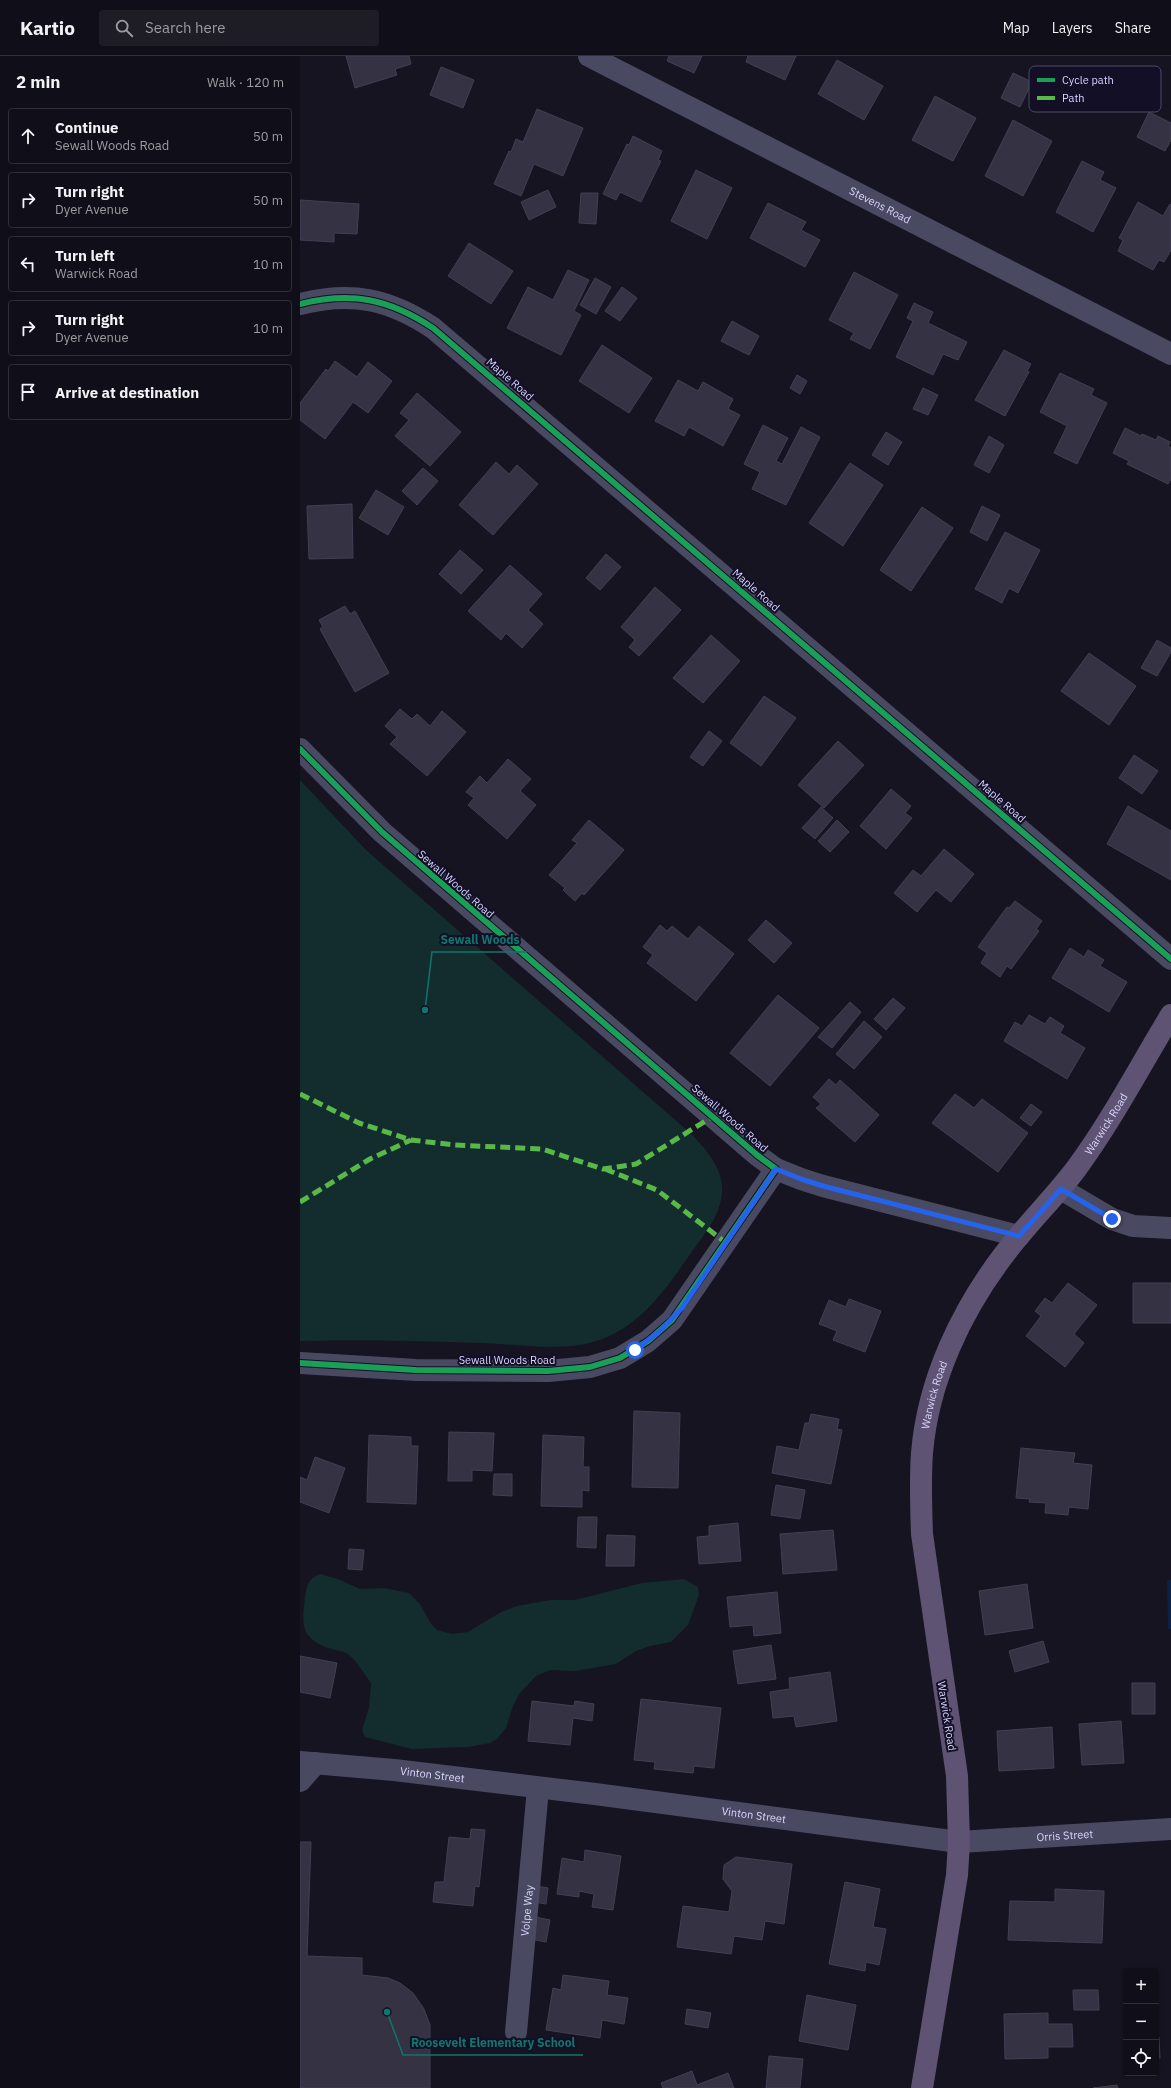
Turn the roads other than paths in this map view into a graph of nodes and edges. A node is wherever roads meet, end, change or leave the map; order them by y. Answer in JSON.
{"nodes":[{"id":1,"x":589,"y":56,"type":"edge"},
{"id":2,"x":300,"y":304,"type":"edge"},
{"id":3,"x":1171,"y":354,"type":"edge"},
{"id":4,"x":300,"y":749,"type":"edge"},
{"id":5,"x":1171,"y":959,"type":"edge"},
{"id":6,"x":1171,"y":1015,"type":"edge"},
{"id":7,"x":776,"y":1169,"type":"junction"},
{"id":8,"x":1061,"y":1189,"type":"junction"},
{"id":9,"x":1171,"y":1228,"type":"edge"},
{"id":10,"x":1019,"y":1236,"type":"junction"},
{"id":11,"x":300,"y":1363,"type":"edge"},
{"id":12,"x":308,"y":1762,"type":"edge"},
{"id":13,"x":300,"y":1781,"type":"edge"},
{"id":14,"x":538,"y":1788,"type":"junction"},
{"id":15,"x":1171,"y":1830,"type":"edge"},
{"id":16,"x":960,"y":1842,"type":"junction"},
{"id":17,"x":516,"y":2032,"type":"dead end"},
{"id":18,"x":922,"y":2088,"type":"edge"}],
"edges":[{"from":1,"to":3,"type":"street","name":"Stevens Road"},
{"from":2,"to":5,"type":"street","name":"Maple Road"},
{"from":4,"to":7,"type":"street","name":"Sewall Woods Road"},
{"from":6,"to":8,"type":"main road","name":"Warwick Road"},
{"from":7,"to":10,"type":"street"},
{"from":7,"to":11,"type":"street","name":"Sewall Woods Road"},
{"from":8,"to":9,"type":"street"},
{"from":8,"to":10,"type":"main road","name":"Warwick Road"},
{"from":10,"to":16,"type":"main road","name":"Warwick Road"},
{"from":12,"to":13,"type":"street"},
{"from":12,"to":14,"type":"street","name":"Vinton Street"},
{"from":14,"to":16,"type":"street","name":"Vinton Street"},
{"from":14,"to":17,"type":"street","name":"Volpe Way"},
{"from":15,"to":16,"type":"street","name":"Orris Street"},
{"from":16,"to":18,"type":"main road"}]}
